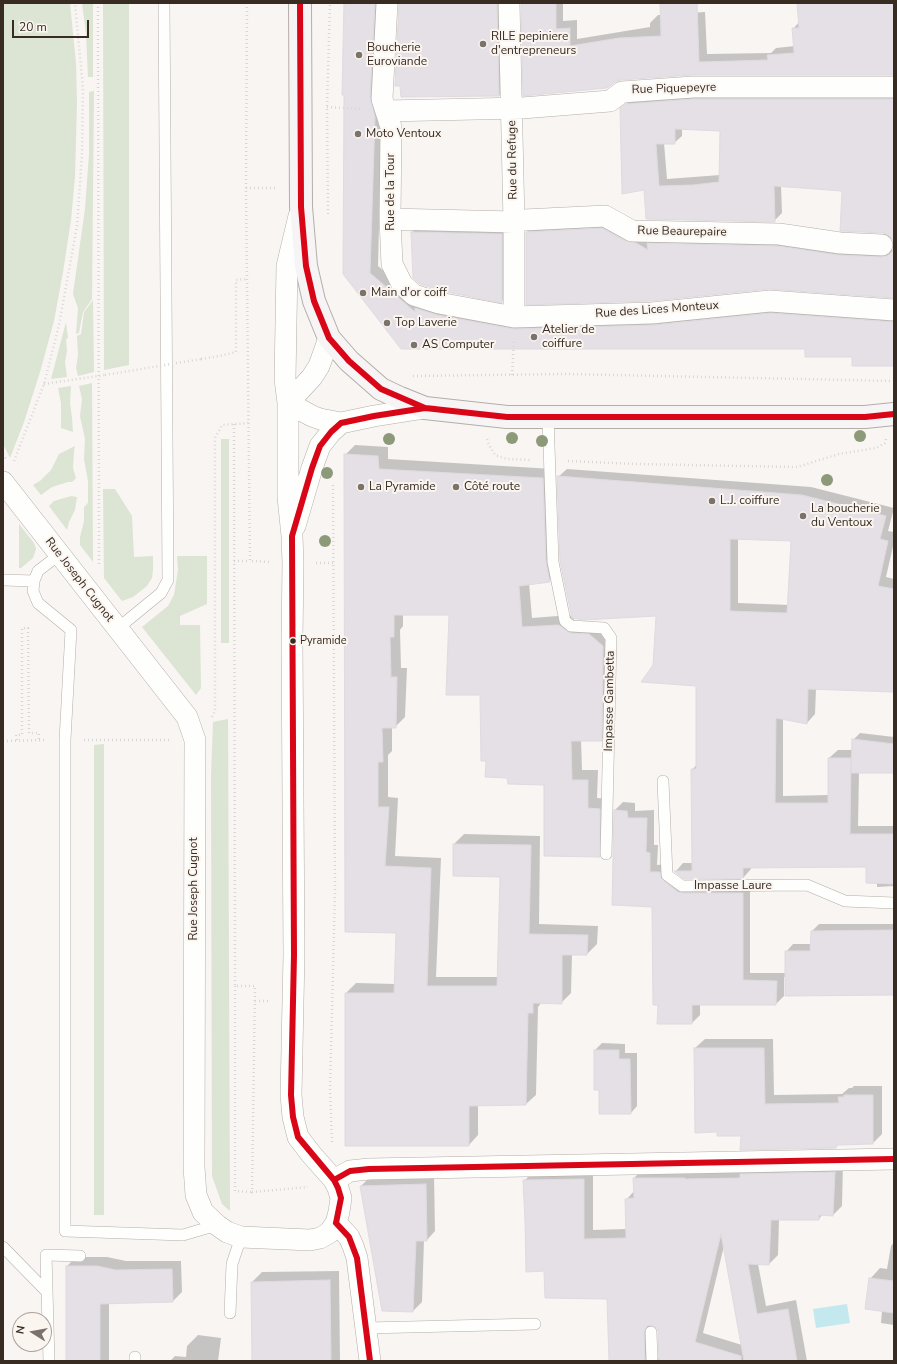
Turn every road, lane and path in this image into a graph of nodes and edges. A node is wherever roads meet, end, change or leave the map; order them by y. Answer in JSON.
{"nodes":[{"id":1,"x":75,"y":3,"type":"edge"},
{"id":2,"x":98,"y":3,"type":"edge"},
{"id":3,"x":164,"y":3,"type":"edge"},
{"id":4,"x":247,"y":3,"type":"edge"},
{"id":5,"x":300,"y":3,"type":"edge"},
{"id":6,"x":330,"y":3,"type":"edge"},
{"id":7,"x":388,"y":3,"type":"edge"},
{"id":8,"x":509,"y":3,"type":"edge"},
{"id":9,"x":894,"y":88,"type":"edge"},
{"id":10,"x":327,"y":107,"type":"junction"},
{"id":11,"x":345,"y":108,"type":"dead end"},
{"id":12,"x":512,"y":108,"type":"junction"},
{"id":13,"x":386,"y":111,"type":"junction"},
{"id":14,"x":246,"y":188,"type":"junction"},
{"id":15,"x":301,"y":198,"type":"junction"},
{"id":16,"x":328,"y":218,"type":"dead end"},
{"id":17,"x":390,"y":219,"type":"junction"},
{"id":18,"x":514,"y":222,"type":"junction"},
{"id":19,"x":882,"y":245,"type":"dead end"},
{"id":20,"x":247,"y":279,"type":"junction"},
{"id":21,"x":402,"y":284,"type":"joint"},
{"id":22,"x":894,"y":310,"type":"edge"},
{"id":23,"x":514,"y":317,"type":"junction"},
{"id":24,"x":329,"y":338,"type":"junction"},
{"id":25,"x":513,"y":354,"type":"dead end"},
{"id":26,"x":512,"y":375,"type":"junction"},
{"id":27,"x":98,"y":376,"type":"junction"},
{"id":28,"x":410,"y":376,"type":"dead end"},
{"id":29,"x":894,"y":382,"type":"edge"},
{"id":30,"x":44,"y":384,"type":"junction"},
{"id":31,"x":288,"y":402,"type":"junction"},
{"id":32,"x":425,"y":408,"type":"junction"},
{"id":33,"x":892,"y":414,"type":"edge"},
{"id":34,"x":548,"y":417,"type":"junction"},
{"id":35,"x":249,"y":423,"type":"junction"},
{"id":36,"x":341,"y":423,"type":"junction"},
{"id":37,"x":234,"y":424,"type":"junction"},
{"id":38,"x":487,"y":438,"type":"dead end"},
{"id":39,"x":3,"y":454,"type":"edge"},
{"id":40,"x":550,"y":461,"type":"junction"},
{"id":41,"x":6,"y":479,"type":"edge"},
{"id":42,"x":333,"y":481,"type":"dead end"},
{"id":43,"x":292,"y":536,"type":"junction"},
{"id":44,"x":60,"y":554,"type":"junction"},
{"id":45,"x":234,"y":561,"type":"junction"},
{"id":46,"x":250,"y":561,"type":"junction"},
{"id":47,"x":293,"y":563,"type":"junction"},
{"id":48,"x":334,"y":563,"type":"junction"},
{"id":49,"x":98,"y":565,"type":"dead end"},
{"id":50,"x":3,"y":580,"type":"edge"},
{"id":51,"x":34,"y":581,"type":"junction"},
{"id":52,"x":117,"y":629,"type":"junction"},
{"id":53,"x":16,"y":740,"type":"junction"},
{"id":54,"x":39,"y":740,"type":"junction"},
{"id":55,"x":65,"y":740,"type":"junction"},
{"id":56,"x":195,"y":740,"type":"junction"},
{"id":57,"x":3,"y":741,"type":"edge"},
{"id":58,"x":663,"y":781,"type":"dead end"},
{"id":59,"x":606,"y":854,"type":"dead end"},
{"id":60,"x":894,"y":903,"type":"edge"},
{"id":61,"x":235,"y":986,"type":"junction"},
{"id":62,"x":332,"y":1142,"type":"dead end"},
{"id":63,"x":894,"y":1159,"type":"edge"},
{"id":64,"x":334,"y":1180,"type":"junction"},
{"id":65,"x":252,"y":1192,"type":"junction"},
{"id":66,"x":336,"y":1223,"type":"junction"},
{"id":67,"x":217,"y":1225,"type":"junction"},
{"id":68,"x":240,"y":1237,"type":"junction"},
{"id":69,"x":3,"y":1247,"type":"edge"},
{"id":70,"x":80,"y":1256,"type":"dead end"},
{"id":71,"x":47,"y":1292,"type":"junction"},
{"id":72,"x":230,"y":1313,"type":"dead end"},
{"id":73,"x":534,"y":1324,"type":"dead end"},
{"id":74,"x":366,"y":1328,"type":"junction"},
{"id":75,"x":651,"y":1332,"type":"dead end"},
{"id":76,"x":49,"y":1361,"type":"edge"},
{"id":77,"x":370,"y":1361,"type":"edge"},
{"id":78,"x":652,"y":1361,"type":"edge"}],
"edges":[{"from":1,"to":30,"type":"path"},
{"from":2,"to":27,"type":"path"},
{"from":3,"to":52,"type":"lane"},
{"from":4,"to":14,"type":"path"},
{"from":5,"to":15,"type":"main road"},
{"from":6,"to":10,"type":"path"},
{"from":7,"to":13,"type":"street","name":"Rue de la Tour"},
{"from":8,"to":12,"type":"street","name":"Rue du Refuge"},
{"from":9,"to":12,"type":"street","name":"Rue Piquepeyre"},
{"from":10,"to":11,"type":"path"},
{"from":10,"to":16,"type":"path"},
{"from":12,"to":13,"type":"street","name":"Rue Piquepeyre"},
{"from":12,"to":18,"type":"street","name":"Rue du Refuge"},
{"from":13,"to":17,"type":"street","name":"Rue de la Tour"},
{"from":14,"to":15,"type":"path"},
{"from":14,"to":20,"type":"path"},
{"from":15,"to":24,"type":"main road"},
{"from":15,"to":31,"type":"street"},
{"from":17,"to":18,"type":"street","name":"Rue Beaurepaire"},
{"from":17,"to":21,"type":"street","name":"Rue de la Tour"},
{"from":18,"to":19,"type":"street","name":"Rue Beaurepaire"},
{"from":18,"to":23,"type":"street","name":"Rue du Refuge"},
{"from":20,"to":27,"type":"path","bridge":true},
{"from":20,"to":35,"type":"path"},
{"from":21,"to":23,"type":"street","name":"Rue des Lices Monteux"},
{"from":22,"to":23,"type":"street","name":"Rue des Lices Monteux"},
{"from":24,"to":31,"type":"street"},
{"from":24,"to":32,"type":"main road"},
{"from":25,"to":26,"type":"path"},
{"from":26,"to":28,"type":"path"},
{"from":26,"to":29,"type":"path"},
{"from":27,"to":30,"type":"path"},
{"from":27,"to":49,"type":"path"},
{"from":30,"to":41,"type":"path"},
{"from":31,"to":36,"type":"street"},
{"from":31,"to":43,"type":"street"},
{"from":32,"to":34,"type":"main road"},
{"from":32,"to":36,"type":"street"},
{"from":33,"to":34,"type":"main road"},
{"from":33,"to":40,"type":"path"},
{"from":34,"to":40,"type":"lane","name":"Impasse Gambetta"},
{"from":35,"to":37,"type":"path"},
{"from":35,"to":46,"type":"path"},
{"from":36,"to":43,"type":"street"},
{"from":37,"to":45,"type":"path"},
{"from":37,"to":56,"type":"path"},
{"from":38,"to":40,"type":"path"},
{"from":39,"to":41,"type":"path"},
{"from":40,"to":59,"type":"lane","name":"Impasse Gambetta"},
{"from":41,"to":44,"type":"street","name":"Rue Joseph Cugnot"},
{"from":42,"to":48,"type":"path"},
{"from":43,"to":47,"type":"street"},
{"from":44,"to":51,"type":"lane"},
{"from":44,"to":52,"type":"street","name":"Rue Joseph Cugnot"},
{"from":45,"to":46,"type":"path"},
{"from":45,"to":61,"type":"path"},
{"from":46,"to":47,"type":"path"},
{"from":47,"to":48,"type":"path"},
{"from":47,"to":64,"type":"street"},
{"from":48,"to":62,"type":"path"},
{"from":50,"to":51,"type":"lane"},
{"from":51,"to":55,"type":"lane"},
{"from":52,"to":56,"type":"street","name":"Rue Joseph Cugnot"},
{"from":53,"to":54,"type":"path"},
{"from":53,"to":54,"type":"path"},
{"from":53,"to":57,"type":"path"},
{"from":54,"to":55,"type":"path"},
{"from":55,"to":56,"type":"path"},
{"from":55,"to":67,"type":"lane"},
{"from":56,"to":67,"type":"street","name":"Rue Joseph Cugnot"},
{"from":58,"to":60,"type":"lane","name":"Impasse Laure"},
{"from":61,"to":65,"type":"path"},
{"from":61,"to":65,"type":"path"},
{"from":63,"to":64,"type":"street"},
{"from":64,"to":65,"type":"path"},
{"from":64,"to":66,"type":"street"},
{"from":66,"to":68,"type":"street","name":"Rue Joseph Cugnot"},
{"from":66,"to":74,"type":"street"},
{"from":67,"to":68,"type":"street","name":"Rue Joseph Cugnot"},
{"from":68,"to":72,"type":"lane"},
{"from":69,"to":71,"type":"lane"},
{"from":70,"to":71,"type":"lane"},
{"from":71,"to":76,"type":"lane"},
{"from":73,"to":74,"type":"lane"},
{"from":74,"to":77,"type":"street"},
{"from":75,"to":78,"type":"lane"}]}
